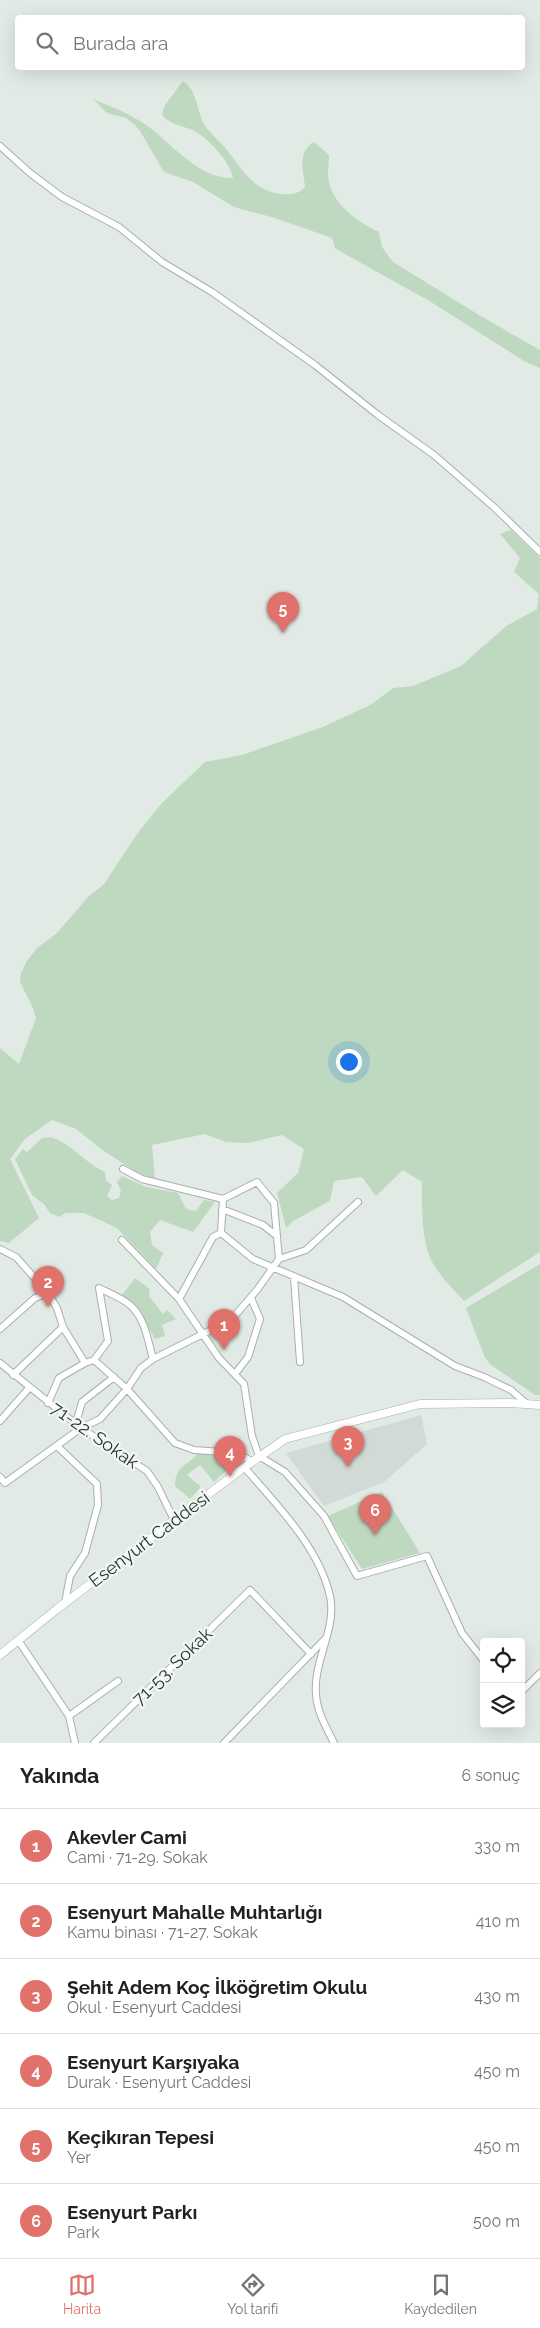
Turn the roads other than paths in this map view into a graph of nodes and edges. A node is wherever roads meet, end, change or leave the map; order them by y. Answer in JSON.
{"nodes":[{"id":1,"x":0,"y":146,"type":"edge"},
{"id":2,"x":540,"y":552,"type":"edge"},
{"id":3,"x":123,"y":1169,"type":"dead end"},
{"id":4,"x":223,"y":1199,"type":"junction"},
{"id":5,"x":358,"y":1202,"type":"dead end"},
{"id":6,"x":222,"y":1209,"type":"junction"},
{"id":7,"x":222,"y":1233,"type":"junction"},
{"id":8,"x":278,"y":1236,"type":"junction"},
{"id":9,"x":122,"y":1240,"type":"dead end"},
{"id":10,"x":0,"y":1249,"type":"edge"},
{"id":11,"x":279,"y":1259,"type":"junction"},
{"id":12,"x":274,"y":1269,"type":"junction"},
{"id":13,"x":294,"y":1277,"type":"junction"},
{"id":14,"x":48,"y":1293,"type":"junction"},
{"id":15,"x":251,"y":1298,"type":"junction"},
{"id":16,"x":179,"y":1299,"type":"junction"},
{"id":17,"x":63,"y":1327,"type":"junction"},
{"id":18,"x":0,"y":1328,"type":"edge"},
{"id":19,"x":204,"y":1335,"type":"junction"},
{"id":20,"x":153,"y":1359,"type":"junction"},
{"id":21,"x":94,"y":1360,"type":"junction"},
{"id":22,"x":300,"y":1362,"type":"dead end"},
{"id":23,"x":0,"y":1363,"type":"edge"},
{"id":24,"x":85,"y":1363,"type":"junction"},
{"id":25,"x":235,"y":1374,"type":"junction"},
{"id":26,"x":13,"y":1375,"type":"junction"},
{"id":27,"x":114,"y":1377,"type":"junction"},
{"id":28,"x":29,"y":1388,"type":"junction"},
{"id":29,"x":127,"y":1389,"type":"junction"},
{"id":30,"x":48,"y":1403,"type":"junction"},
{"id":31,"x":527,"y":1404,"type":"junction"},
{"id":32,"x":540,"y":1405,"type":"edge"},
{"id":33,"x":0,"y":1421,"type":"edge"},
{"id":34,"x":78,"y":1426,"type":"junction"},
{"id":35,"x":57,"y":1446,"type":"junction"},
{"id":36,"x":259,"y":1456,"type":"junction"},
{"id":37,"x":252,"y":1461,"type":"junction"},
{"id":38,"x":244,"y":1467,"type":"junction"},
{"id":39,"x":0,"y":1477,"type":"edge"},
{"id":40,"x":174,"y":1520,"type":"junction"},
{"id":41,"x":65,"y":1603,"type":"junction"},
{"id":42,"x":326,"y":1638,"type":"junction"},
{"id":43,"x":18,"y":1640,"type":"junction"},
{"id":44,"x":311,"y":1654,"type":"junction"},
{"id":45,"x":0,"y":1655,"type":"edge"},
{"id":46,"x":480,"y":1656,"type":"edge"},
{"id":47,"x":540,"y":1673,"type":"edge"},
{"id":48,"x":118,"y":1682,"type":"dead end"},
{"id":49,"x":525,"y":1688,"type":"edge"},
{"id":50,"x":69,"y":1716,"type":"junction"},
{"id":51,"x":75,"y":1743,"type":"edge"},
{"id":52,"x":94,"y":1743,"type":"edge"},
{"id":53,"x":224,"y":1743,"type":"edge"},
{"id":54,"x":334,"y":1743,"type":"edge"}],
"edges":[{"from":1,"to":2,"type":"street"},
{"from":3,"to":4,"type":"street"},
{"from":4,"to":6,"type":"street"},
{"from":4,"to":8,"type":"street"},
{"from":5,"to":11,"type":"street"},
{"from":6,"to":7,"type":"street"},
{"from":6,"to":8,"type":"street"},
{"from":7,"to":12,"type":"street"},
{"from":7,"to":16,"type":"street"},
{"from":8,"to":11,"type":"street"},
{"from":9,"to":16,"type":"street"},
{"from":10,"to":14,"type":"street"},
{"from":11,"to":12,"type":"street"},
{"from":12,"to":13,"type":"street"},
{"from":12,"to":15,"type":"street"},
{"from":13,"to":22,"type":"street"},
{"from":13,"to":31,"type":"street"},
{"from":14,"to":17,"type":"street"},
{"from":14,"to":18,"type":"street"},
{"from":15,"to":19,"type":"street"},
{"from":15,"to":25,"type":"street"},
{"from":16,"to":19,"type":"street"},
{"from":17,"to":24,"type":"street"},
{"from":17,"to":26,"type":"street"},
{"from":19,"to":20,"type":"street"},
{"from":19,"to":25,"type":"street"},
{"from":20,"to":21,"type":"street"},
{"from":20,"to":29,"type":"street"},
{"from":21,"to":24,"type":"street"},
{"from":21,"to":27,"type":"street"},
{"from":23,"to":26,"type":"street","name":"71-22. Sokak"},
{"from":24,"to":30,"type":"street"},
{"from":25,"to":36,"type":"street"},
{"from":26,"to":28,"type":"street","name":"71-22. Sokak"},
{"from":27,"to":29,"type":"street"},
{"from":27,"to":34,"type":"street"},
{"from":28,"to":30,"type":"street","name":"71-22. Sokak"},
{"from":28,"to":33,"type":"street"},
{"from":29,"to":34,"type":"street"},
{"from":29,"to":37,"type":"street"},
{"from":30,"to":34,"type":"street","name":"71-22. Sokak"},
{"from":31,"to":32,"type":"street","name":"Esenyurt Caddesi"},
{"from":31,"to":36,"type":"street","name":"Esenyurt Caddesi"},
{"from":34,"to":35,"type":"street"},
{"from":34,"to":40,"type":"street","name":"71-22. Sokak"},
{"from":35,"to":39,"type":"street"},
{"from":35,"to":41,"type":"street"},
{"from":36,"to":37,"type":"street","name":"Esenyurt Caddesi"},
{"from":36,"to":46,"type":"street"},
{"from":37,"to":38,"type":"street","name":"Esenyurt Caddesi"},
{"from":38,"to":40,"type":"street","name":"Esenyurt Caddesi"},
{"from":38,"to":42,"type":"street"},
{"from":40,"to":41,"type":"street","name":"Esenyurt Caddesi"},
{"from":41,"to":43,"type":"street","name":"Esenyurt Caddesi"},
{"from":42,"to":44,"type":"street"},
{"from":42,"to":54,"type":"street"},
{"from":43,"to":45,"type":"street","name":"Esenyurt Caddesi"},
{"from":43,"to":50,"type":"street"},
{"from":44,"to":52,"type":"street","name":"71-53. Sokak"},
{"from":44,"to":53,"type":"street"},
{"from":47,"to":49,"type":"street"},
{"from":48,"to":50,"type":"street","name":"71-53. Sokak"},
{"from":50,"to":51,"type":"street"}]}
